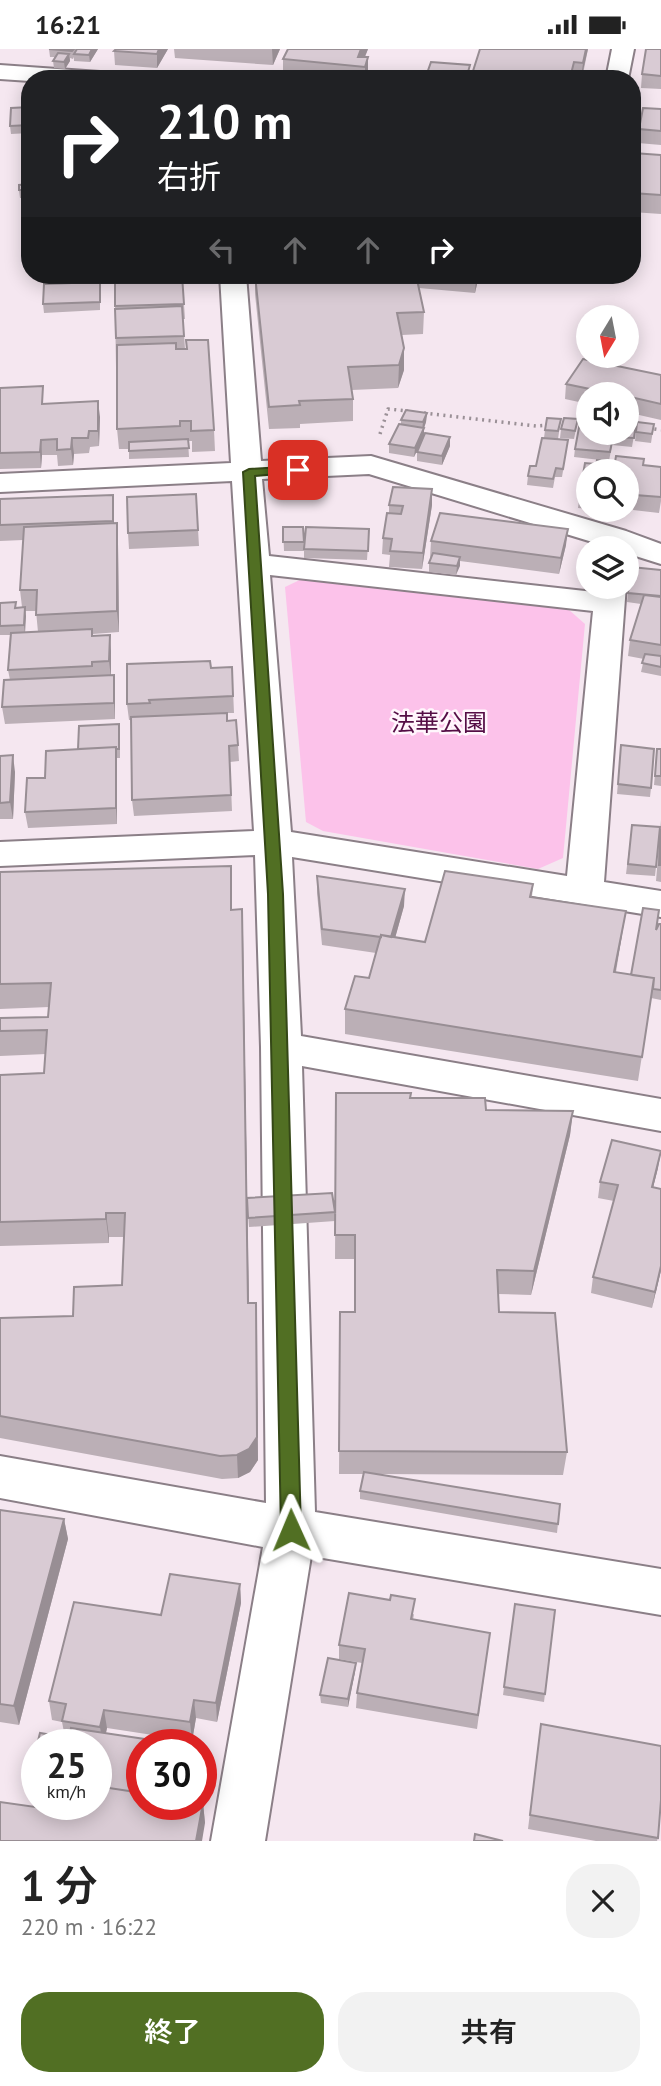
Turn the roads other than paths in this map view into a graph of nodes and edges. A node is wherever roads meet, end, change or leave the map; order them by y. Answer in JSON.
{"nodes":[{"id":1,"x":623,"y":49,"type":"edge"},
{"id":2,"x":619,"y":70,"type":"edge"},
{"id":3,"x":0,"y":72,"type":"edge"},
{"id":4,"x":21,"y":73,"type":"edge"},
{"id":5,"x":234,"y":284,"type":"edge"},
{"id":6,"x":249,"y":472,"type":"junction"},
{"id":7,"x":0,"y":483,"type":"edge"},
{"id":8,"x":593,"y":536,"type":"edge"},
{"id":9,"x":639,"y":549,"type":"edge"},
{"id":10,"x":661,"y":555,"type":"edge"},
{"id":11,"x":255,"y":564,"type":"junction"},
{"id":12,"x":576,"y":592,"type":"edge"},
{"id":13,"x":610,"y":599,"type":"edge"},
{"id":14,"x":273,"y":842,"type":"junction"},
{"id":15,"x":0,"y":854,"type":"edge"},
{"id":16,"x":584,"y":892,"type":"junction"},
{"id":17,"x":661,"y":904,"type":"edge"},
{"id":18,"x":281,"y":1047,"type":"junction"},
{"id":19,"x":661,"y":1115,"type":"edge"},
{"id":20,"x":0,"y":1477,"type":"edge"},
{"id":21,"x":291,"y":1530,"type":"junction"},
{"id":22,"x":661,"y":1592,"type":"edge"},
{"id":23,"x":238,"y":1841,"type":"edge"}],
"edges":[{"from":1,"to":2,"type":"street"},
{"from":3,"to":4,"type":"street"},
{"from":5,"to":6,"type":"street"},
{"from":6,"to":7,"type":"street"},
{"from":6,"to":8,"type":"street"},
{"from":6,"to":11,"type":"street"},
{"from":9,"to":10,"type":"street"},
{"from":11,"to":12,"type":"street"},
{"from":11,"to":14,"type":"street"},
{"from":13,"to":16,"type":"street"},
{"from":14,"to":15,"type":"street"},
{"from":14,"to":16,"type":"street"},
{"from":14,"to":18,"type":"street"},
{"from":16,"to":17,"type":"street"},
{"from":18,"to":19,"type":"street"},
{"from":18,"to":21,"type":"street"},
{"from":20,"to":21,"type":"street"},
{"from":21,"to":22,"type":"street"},
{"from":21,"to":23,"type":"street"}]}
